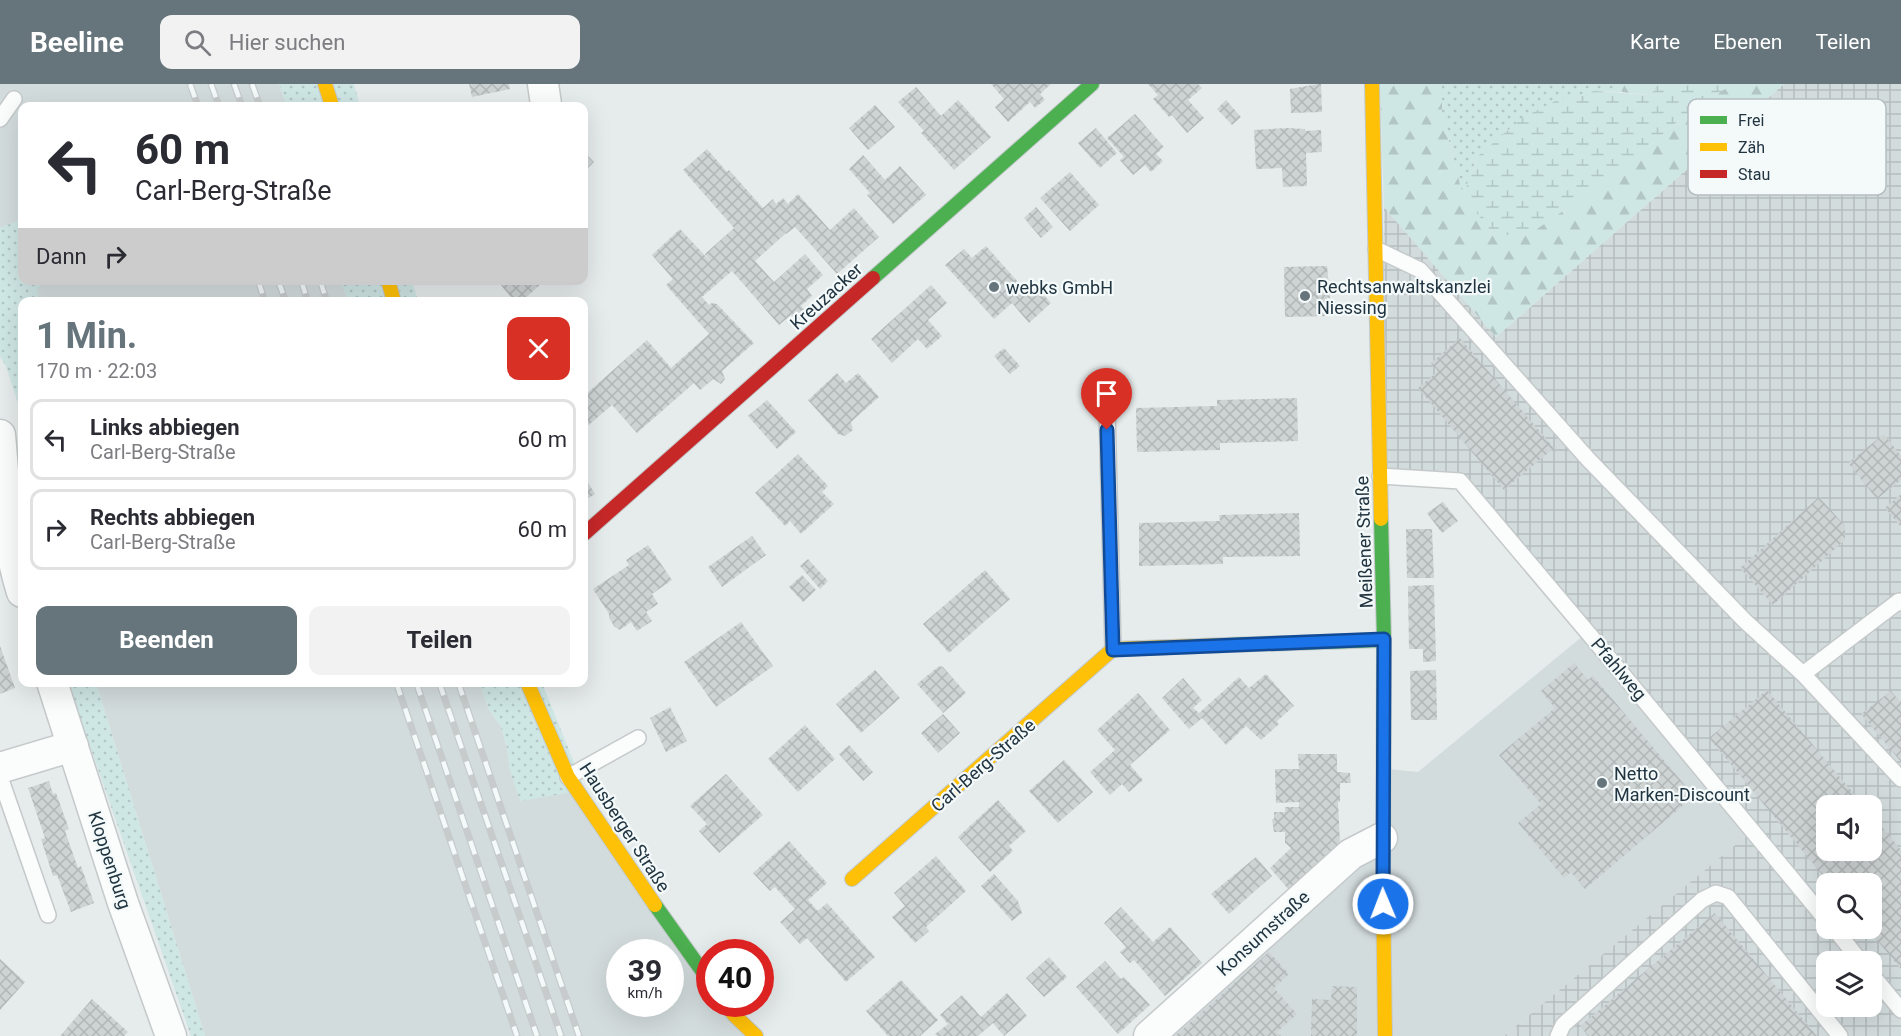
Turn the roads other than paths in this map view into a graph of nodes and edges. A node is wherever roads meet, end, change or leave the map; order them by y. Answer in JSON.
{"nodes":[{"id":1,"x":325,"y":84,"type":"edge"},
{"id":2,"x":1092,"y":84,"type":"edge"},
{"id":3,"x":1372,"y":84,"type":"edge"},
{"id":4,"x":14,"y":99,"type":"dead end"},
{"id":5,"x":331,"y":102,"type":"edge"},
{"id":6,"x":0,"y":118,"type":"edge"},
{"id":7,"x":1376,"y":249,"type":"junction"},
{"id":8,"x":1107,"y":408,"type":"dead end"},
{"id":9,"x":0,"y":435,"type":"edge"},
{"id":10,"x":1380,"y":476,"type":"junction"},
{"id":11,"x":588,"y":530,"type":"edge"},
{"id":12,"x":18,"y":578,"type":"edge"},
{"id":13,"x":1901,"y":603,"type":"edge"},
{"id":14,"x":1384,"y":639,"type":"junction"},
{"id":15,"x":1113,"y":650,"type":"junction"},
{"id":16,"x":1803,"y":674,"type":"junction"},
{"id":17,"x":54,"y":687,"type":"edge"},
{"id":18,"x":529,"y":687,"type":"edge"},
{"id":19,"x":638,"y":738,"type":"dead end"},
{"id":20,"x":73,"y":746,"type":"junction"},
{"id":21,"x":0,"y":768,"type":"edge"},
{"id":22,"x":0,"y":777,"type":"edge"},
{"id":23,"x":568,"y":777,"type":"junction"},
{"id":24,"x":1901,"y":779,"type":"edge"},
{"id":25,"x":1382,"y":838,"type":"junction"},
{"id":26,"x":852,"y":879,"type":"dead end"},
{"id":27,"x":1816,"y":908,"type":"edge"},
{"id":28,"x":48,"y":915,"type":"dead end"},
{"id":29,"x":1843,"y":939,"type":"edge"},
{"id":30,"x":1852,"y":951,"type":"edge"},
{"id":31,"x":696,"y":963,"type":"edge"},
{"id":32,"x":1882,"y":987,"type":"edge"},
{"id":33,"x":1901,"y":1010,"type":"edge"},
{"id":34,"x":737,"y":1017,"type":"edge"},
{"id":35,"x":171,"y":1036,"type":"edge"},
{"id":36,"x":756,"y":1036,"type":"edge"},
{"id":37,"x":1149,"y":1036,"type":"edge"},
{"id":38,"x":1385,"y":1036,"type":"edge"},
{"id":39,"x":1558,"y":1036,"type":"edge"},
{"id":40,"x":1840,"y":1036,"type":"edge"}],
"edges":[{"from":1,"to":5,"type":"street"},
{"from":2,"to":11,"type":"street","name":"Kreuzacker"},
{"from":3,"to":7,"type":"street","name":"Meißener Straße"},
{"from":4,"to":6,"type":"lane"},
{"from":7,"to":10,"type":"street","name":"Meißener Straße"},
{"from":7,"to":16,"type":"lane"},
{"from":8,"to":15,"type":"lane"},
{"from":9,"to":12,"type":"street"},
{"from":10,"to":14,"type":"street","name":"Meißener Straße"},
{"from":10,"to":27,"type":"lane","name":"Pfahlweg"},
{"from":13,"to":16,"type":"lane"},
{"from":14,"to":15,"type":"street"},
{"from":14,"to":25,"type":"street","name":"Meißener Straße"},
{"from":15,"to":26,"type":"street","name":"Carl-Berg-Straße"},
{"from":16,"to":24,"type":"lane"},
{"from":17,"to":20,"type":"street","name":"Kloppenburg"},
{"from":18,"to":23,"type":"street","name":"Hausberger Straße"},
{"from":19,"to":23,"type":"lane"},
{"from":20,"to":21,"type":"street"},
{"from":20,"to":35,"type":"street","name":"Kloppenburg"},
{"from":22,"to":28,"type":"lane"},
{"from":23,"to":31,"type":"street","name":"Hausberger Straße"},
{"from":25,"to":37,"type":"street","name":"Konsumstraße"},
{"from":25,"to":38,"type":"street","name":"Meißener Straße"},
{"from":29,"to":30,"type":"lane"},
{"from":32,"to":33,"type":"lane"},
{"from":34,"to":36,"type":"street"},
{"from":39,"to":40,"type":"lane"}]}
